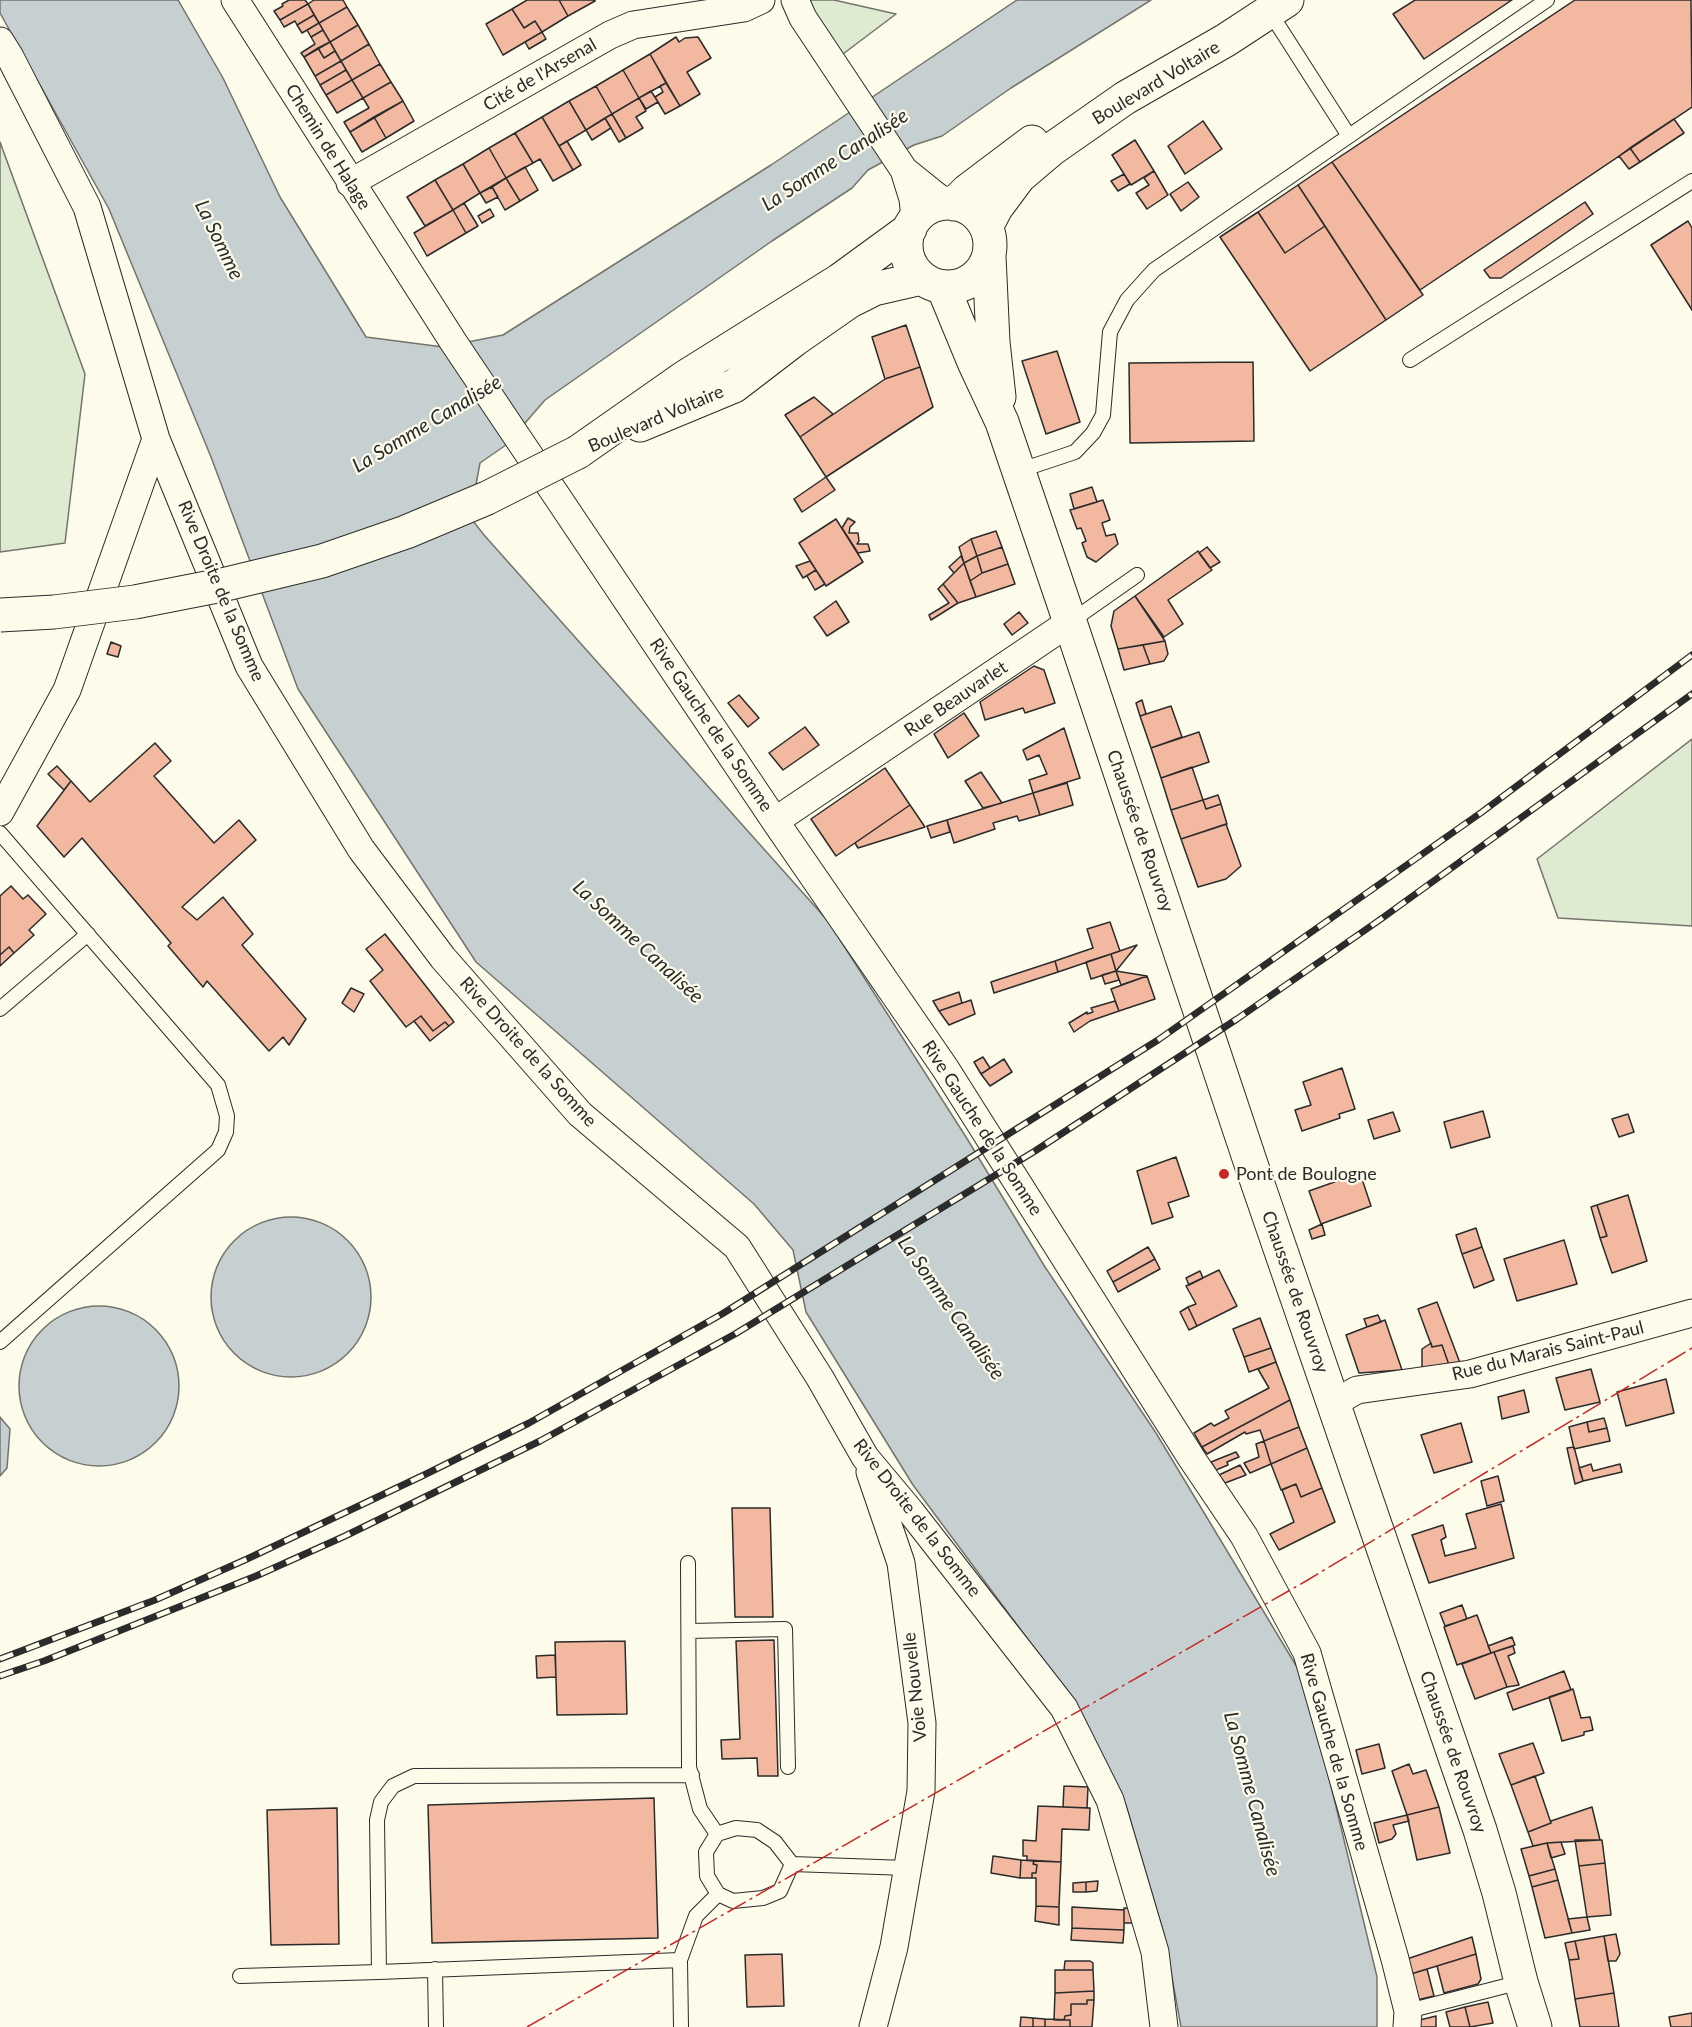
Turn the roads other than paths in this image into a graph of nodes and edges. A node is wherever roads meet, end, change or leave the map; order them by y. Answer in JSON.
{"nodes":[{"id":1,"x":235,"y":0,"type":"edge"},
{"id":2,"x":795,"y":0,"type":"edge"},
{"id":3,"x":1547,"y":0,"type":"edge"},
{"id":4,"x":1267,"y":3,"type":"edge"},
{"id":5,"x":753,"y":4,"type":"edge"},
{"id":6,"x":0,"y":41,"type":"edge"},
{"id":7,"x":1349,"y":136,"type":"junction"},
{"id":8,"x":903,"y":170,"type":"junction"},
{"id":9,"x":1692,"y":181,"type":"edge"},
{"id":10,"x":350,"y":183,"type":"junction"},
{"id":11,"x":950,"y":204,"type":"junction"},
{"id":12,"x":912,"y":224,"type":"junction"},
{"id":13,"x":987,"y":242,"type":"junction"},
{"id":14,"x":933,"y":283,"type":"junction"},
{"id":15,"x":422,"y":294,"type":"joint"},
{"id":16,"x":1410,"y":360,"type":"dead end"},
{"id":17,"x":1002,"y":422,"type":"junction"},
{"id":18,"x":156,"y":439,"type":"junction"},
{"id":19,"x":578,"y":452,"type":"junction"},
{"id":20,"x":1018,"y":471,"type":"junction"},
{"id":21,"x":1137,"y":574,"type":"dead end"},
{"id":22,"x":0,"y":615,"type":"edge"},
{"id":23,"x":1070,"y":622,"type":"junction"},
{"id":24,"x":0,"y":812,"type":"edge"},
{"id":25,"x":775,"y":821,"type":"junction"},
{"id":26,"x":0,"y":833,"type":"edge"},
{"id":27,"x":88,"y":934,"type":"junction"},
{"id":28,"x":0,"y":1009,"type":"edge"},
{"id":29,"x":1692,"y":1313,"type":"edge"},
{"id":30,"x":0,"y":1342,"type":"edge"},
{"id":31,"x":1334,"y":1403,"type":"junction"},
{"id":32,"x":865,"y":1457,"type":"junction"},
{"id":33,"x":688,"y":1563,"type":"dead end"},
{"id":34,"x":689,"y":1630,"type":"junction"},
{"id":35,"x":788,"y":1767,"type":"dead end"},
{"id":36,"x":692,"y":1775,"type":"junction"},
{"id":37,"x":717,"y":1834,"type":"junction"},
{"id":38,"x":792,"y":1864,"type":"junction"},
{"id":39,"x":908,"y":1868,"type":"junction"},
{"id":40,"x":718,"y":1894,"type":"junction"},
{"id":41,"x":680,"y":1960,"type":"junction"},
{"id":42,"x":435,"y":1969,"type":"junction"},
{"id":43,"x":379,"y":1972,"type":"junction"},
{"id":44,"x":240,"y":1976,"type":"dead end"},
{"id":45,"x":1521,"y":1982,"type":"junction"},
{"id":46,"x":1407,"y":2019,"type":"edge"},
{"id":47,"x":436,"y":2027,"type":"edge"},
{"id":48,"x":681,"y":2027,"type":"edge"},
{"id":49,"x":873,"y":2027,"type":"edge"},
{"id":50,"x":1164,"y":2027,"type":"edge"},
{"id":51,"x":1535,"y":2027,"type":"edge"}],
"edges":[{"from":1,"to":10,"type":"street","name":"Chemin de Halage"},
{"from":2,"to":8,"type":"street"},
{"from":3,"to":7,"type":"lane"},
{"from":4,"to":7,"type":"lane"},
{"from":4,"to":11,"type":"main road","name":"Boulevard Voltaire"},
{"from":4,"to":13,"type":"main road","name":"Boulevard Voltaire"},
{"from":5,"to":10,"type":"street","name":"Cité de l'Arsenal"},
{"from":6,"to":18,"type":"street","name":"Rive Droite de la Somme"},
{"from":7,"to":20,"type":"lane"},
{"from":8,"to":11,"type":"street"},
{"from":8,"to":12,"type":"street"},
{"from":9,"to":16,"type":"lane"},
{"from":10,"to":15,"type":"street","name":"Chemin de Halage"},
{"from":11,"to":12,"type":"main road"},
{"from":11,"to":13,"type":"main road"},
{"from":12,"to":14,"type":"main road"},
{"from":12,"to":19,"type":"main road","name":"Boulevard Voltaire"},
{"from":13,"to":14,"type":"main road"},
{"from":13,"to":17,"type":"main road","name":"Chaussée de Rouvroy"},
{"from":14,"to":17,"type":"main road","name":"Chaussée de Rouvroy"},
{"from":14,"to":19,"type":"main road","name":"Boulevard Voltaire"},
{"from":15,"to":25,"type":"street","name":"Rive Gauche de la Somme"},
{"from":17,"to":20,"type":"main road","name":"Chaussée de Rouvroy"},
{"from":18,"to":24,"type":"street"},
{"from":18,"to":32,"type":"street","name":"Rive Droite de la Somme"},
{"from":19,"to":22,"type":"main road","bridge":true},
{"from":20,"to":23,"type":"main road","name":"Chaussée de Rouvroy"},
{"from":21,"to":23,"type":"lane","name":"Rue Beauvarlet"},
{"from":23,"to":25,"type":"street","name":"Rue Beauvarlet"},
{"from":23,"to":31,"type":"main road","name":"Chaussée de Rouvroy"},
{"from":25,"to":46,"type":"street","name":"Rive Gauche de la Somme"},
{"from":26,"to":27,"type":"lane"},
{"from":27,"to":28,"type":"lane"},
{"from":27,"to":30,"type":"lane"},
{"from":29,"to":31,"type":"street","name":"Rue du Marais Saint-Paul"},
{"from":31,"to":45,"type":"main road","name":"Chaussée de Rouvroy"},
{"from":32,"to":39,"type":"street","name":"Voie Nouvelle"},
{"from":32,"to":50,"type":"street","name":"Rive Droite de la Somme"},
{"from":33,"to":34,"type":"lane"},
{"from":34,"to":35,"type":"lane"},
{"from":34,"to":36,"type":"lane"},
{"from":36,"to":37,"type":"lane"},
{"from":36,"to":43,"type":"lane"},
{"from":37,"to":38,"type":"lane"},
{"from":37,"to":40,"type":"lane"},
{"from":38,"to":39,"type":"lane"},
{"from":38,"to":40,"type":"lane"},
{"from":39,"to":49,"type":"street","name":"Voie Nouvelle"},
{"from":40,"to":41,"type":"lane"},
{"from":41,"to":42,"type":"lane"},
{"from":41,"to":48,"type":"lane"},
{"from":42,"to":43,"type":"lane"},
{"from":42,"to":47,"type":"lane"},
{"from":43,"to":44,"type":"lane"},
{"from":45,"to":46,"type":"lane"},
{"from":45,"to":51,"type":"main road","name":"Chaussée de Rouvroy"}]}
